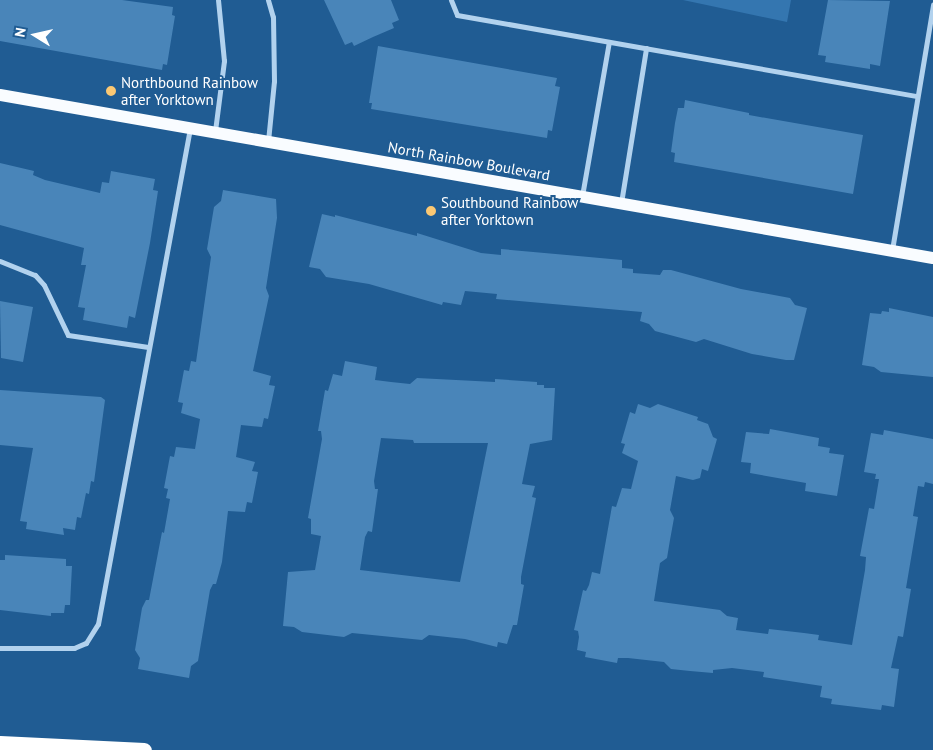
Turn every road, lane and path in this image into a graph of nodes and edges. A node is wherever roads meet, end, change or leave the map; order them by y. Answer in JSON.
{"nodes":[{"id":1,"x":218,"y":0,"type":"edge"},
{"id":2,"x":268,"y":0,"type":"edge"},
{"id":3,"x":451,"y":0,"type":"edge"},
{"id":4,"x":933,"y":4,"type":"edge"},
{"id":5,"x":609,"y":42,"type":"junction"},
{"id":6,"x":646,"y":48,"type":"junction"},
{"id":7,"x":0,"y":95,"type":"edge"},
{"id":8,"x":917,"y":96,"type":"junction"},
{"id":9,"x":190,"y":128,"type":"junction"},
{"id":10,"x":215,"y":132,"type":"junction"},
{"id":11,"x":268,"y":142,"type":"junction"},
{"id":12,"x":582,"y":197,"type":"junction"},
{"id":13,"x":621,"y":204,"type":"junction"},
{"id":14,"x":891,"y":251,"type":"junction"},
{"id":15,"x":933,"y":258,"type":"edge"},
{"id":16,"x":0,"y":261,"type":"edge"},
{"id":17,"x":148,"y":347,"type":"junction"},
{"id":18,"x":0,"y":648,"type":"edge"},
{"id":19,"x":0,"y":743,"type":"edge"},
{"id":20,"x":144,"y":750,"type":"edge"}],
"edges":[{"from":1,"to":10,"type":"street"},
{"from":2,"to":11,"type":"street"},
{"from":3,"to":5,"type":"street"},
{"from":4,"to":8,"type":"street"},
{"from":5,"to":6,"type":"street"},
{"from":5,"to":12,"type":"street"},
{"from":6,"to":8,"type":"street"},
{"from":6,"to":13,"type":"street"},
{"from":7,"to":9,"type":"main road","name":"North Rainbow Boulevard"},
{"from":8,"to":14,"type":"street"},
{"from":9,"to":10,"type":"main road","name":"North Rainbow Boulevard"},
{"from":9,"to":17,"type":"street"},
{"from":10,"to":11,"type":"main road","name":"North Rainbow Boulevard"},
{"from":11,"to":12,"type":"main road","name":"North Rainbow Boulevard"},
{"from":12,"to":13,"type":"main road","name":"North Rainbow Boulevard"},
{"from":13,"to":14,"type":"main road","name":"North Rainbow Boulevard"},
{"from":14,"to":15,"type":"main road","name":"North Rainbow Boulevard"},
{"from":16,"to":17,"type":"street"},
{"from":17,"to":18,"type":"street"},
{"from":19,"to":20,"type":"highway"}]}
